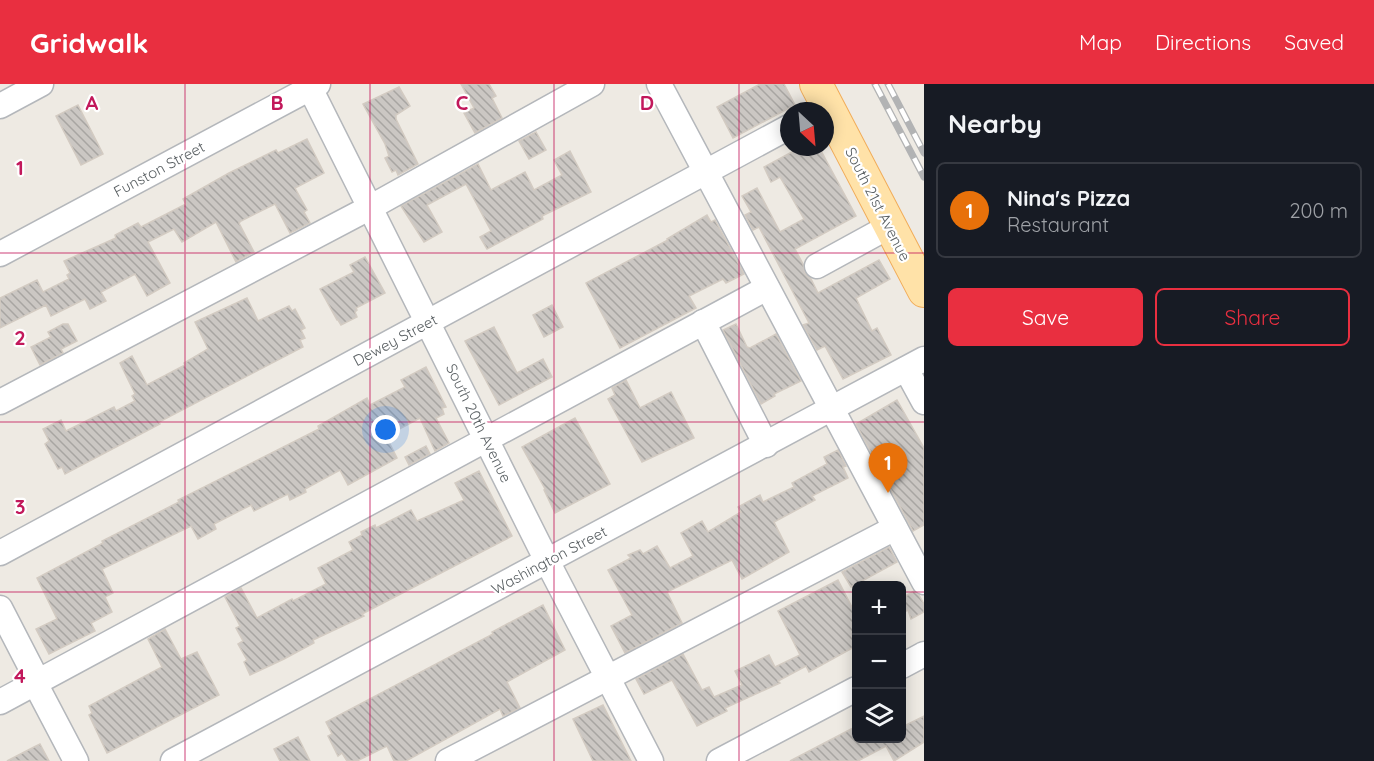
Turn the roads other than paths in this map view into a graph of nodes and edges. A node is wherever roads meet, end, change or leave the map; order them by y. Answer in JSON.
{"nodes":[{"id":1,"x":41,"y":84,"type":"edge"},
{"id":2,"x":592,"y":84,"type":"edge"},
{"id":3,"x":659,"y":84,"type":"edge"},
{"id":4,"x":312,"y":85,"type":"edge"},
{"id":5,"x":821,"y":100,"type":"edge"},
{"id":6,"x":0,"y":106,"type":"edge"},
{"id":7,"x":780,"y":132,"type":"edge"},
{"id":8,"x":705,"y":172,"type":"junction"},
{"id":9,"x":371,"y":207,"type":"junction"},
{"id":10,"x":890,"y":226,"type":"junction"},
{"id":11,"x":0,"y":254,"type":"edge"},
{"id":12,"x":817,"y":266,"type":"dead end"},
{"id":13,"x":767,"y":288,"type":"junction"},
{"id":14,"x":924,"y":291,"type":"edge"},
{"id":15,"x":429,"y":322,"type":"junction"},
{"id":16,"x":703,"y":322,"type":"junction"},
{"id":17,"x":915,"y":364,"type":"edge"},
{"id":18,"x":0,"y":402,"type":"edge"},
{"id":19,"x":924,"y":402,"type":"edge"},
{"id":20,"x":832,"y":410,"type":"junction"},
{"id":21,"x":487,"y":438,"type":"junction"},
{"id":22,"x":765,"y":445,"type":"junction"},
{"id":23,"x":895,"y":528,"type":"junction"},
{"id":24,"x":0,"y":553,"type":"edge"},
{"id":25,"x":547,"y":561,"type":"junction"},
{"id":26,"x":924,"y":582,"type":"edge"},
{"id":27,"x":0,"y":608,"type":"edge"},
{"id":28,"x":924,"y":654,"type":"edge"},
{"id":29,"x":906,"y":664,"type":"edge"},
{"id":30,"x":608,"y":678,"type":"junction"},
{"id":31,"x":35,"y":683,"type":"junction"},
{"id":32,"x":852,"y":691,"type":"edge"},
{"id":33,"x":0,"y":702,"type":"edge"},
{"id":34,"x":751,"y":754,"type":"edge"},
{"id":35,"x":76,"y":761,"type":"edge"},
{"id":36,"x":173,"y":761,"type":"edge"},
{"id":37,"x":448,"y":761,"type":"edge"},
{"id":38,"x":651,"y":761,"type":"edge"},
{"id":39,"x":719,"y":761,"type":"edge"}],
"edges":[{"from":1,"to":6,"type":"street"},
{"from":2,"to":9,"type":"street"},
{"from":3,"to":8,"type":"street"},
{"from":4,"to":9,"type":"street","name":"South 20th Avenue"},
{"from":4,"to":11,"type":"street","name":"Funston Street"},
{"from":5,"to":10,"type":"main road","name":"South 21st Avenue"},
{"from":7,"to":8,"type":"street","name":"Dewey Street"},
{"from":8,"to":13,"type":"street"},
{"from":8,"to":15,"type":"street","name":"Dewey Street"},
{"from":9,"to":15,"type":"street","name":"South 20th Avenue"},
{"from":9,"to":18,"type":"street"},
{"from":10,"to":12,"type":"street"},
{"from":10,"to":14,"type":"main road","name":"South 21st Avenue"},
{"from":13,"to":16,"type":"street"},
{"from":13,"to":20,"type":"street"},
{"from":15,"to":21,"type":"street","name":"South 20th Avenue"},
{"from":15,"to":24,"type":"street","name":"Dewey Street"},
{"from":16,"to":21,"type":"street"},
{"from":16,"to":22,"type":"street"},
{"from":17,"to":19,"type":"street"},
{"from":17,"to":20,"type":"street","name":"Washington Street"},
{"from":20,"to":22,"type":"street","name":"Washington Street"},
{"from":20,"to":23,"type":"street"},
{"from":21,"to":25,"type":"street","name":"South 20th Avenue"},
{"from":21,"to":31,"type":"street"},
{"from":22,"to":25,"type":"street","name":"Washington Street"},
{"from":23,"to":26,"type":"street"},
{"from":23,"to":30,"type":"street"},
{"from":25,"to":30,"type":"street","name":"South 20th Avenue"},
{"from":25,"to":36,"type":"street","name":"Washington Street"},
{"from":27,"to":31,"type":"street"},
{"from":28,"to":29,"type":"street"},
{"from":30,"to":37,"type":"street"},
{"from":30,"to":38,"type":"street","name":"South 20th Avenue"},
{"from":31,"to":33,"type":"street"},
{"from":31,"to":35,"type":"street"},
{"from":32,"to":34,"type":"street"},
{"from":34,"to":39,"type":"street"}]}
